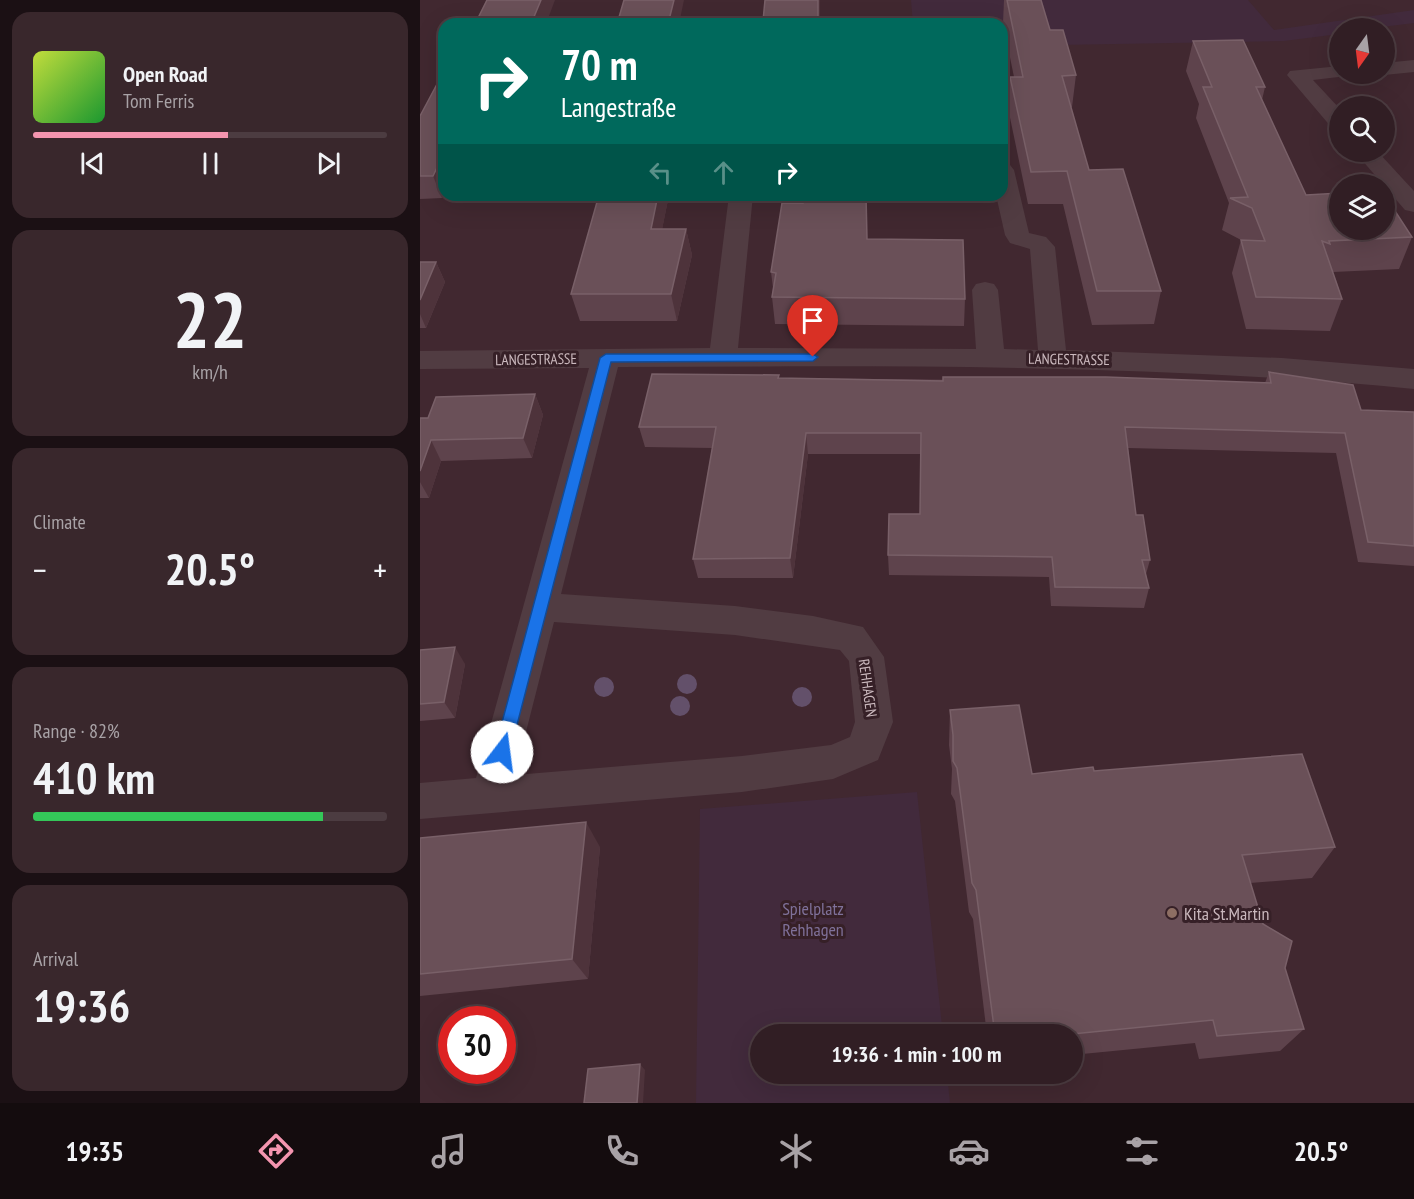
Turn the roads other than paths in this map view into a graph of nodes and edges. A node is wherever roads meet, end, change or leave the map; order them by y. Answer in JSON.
{"nodes":[{"id":1,"x":1414,"y":66,"type":"edge"},
{"id":2,"x":1395,"y":68,"type":"edge"},
{"id":3,"x":1329,"y":73,"type":"edge"},
{"id":4,"x":1329,"y":111,"type":"edge"},
{"id":5,"x":1375,"y":162,"type":"edge"},
{"id":6,"x":1008,"y":196,"type":"edge"},
{"id":7,"x":740,"y":201,"type":"edge"},
{"id":8,"x":1414,"y":205,"type":"edge"},
{"id":9,"x":985,"y":290,"type":"dead end"},
{"id":10,"x":723,"y":357,"type":"junction"},
{"id":11,"x":606,"y":358,"type":"junction"},
{"id":12,"x":991,"y":358,"type":"junction"},
{"id":13,"x":1053,"y":358,"type":"junction"},
{"id":14,"x":420,"y":360,"type":"edge"},
{"id":15,"x":1414,"y":379,"type":"edge"},
{"id":16,"x":541,"y":607,"type":"junction"},
{"id":17,"x":491,"y":794,"type":"junction"},
{"id":18,"x":420,"y":801,"type":"edge"}],
"edges":[{"from":1,"to":2,"type":"street"},
{"from":3,"to":4,"type":"street"},
{"from":5,"to":8,"type":"street"},
{"from":6,"to":13,"type":"street"},
{"from":7,"to":10,"type":"street"},
{"from":9,"to":12,"type":"street"},
{"from":10,"to":11,"type":"street","name":"LANGESTRASSE"},
{"from":10,"to":12,"type":"street","name":"LANGESTRASSE"},
{"from":11,"to":14,"type":"street","name":"LANGESTRASSE"},
{"from":11,"to":16,"type":"street"},
{"from":12,"to":13,"type":"street","name":"LANGESTRASSE"},
{"from":13,"to":15,"type":"street","name":"LANGESTRASSE"},
{"from":16,"to":17,"type":"street"},
{"from":16,"to":17,"type":"street","name":"REHHAGEN"},
{"from":17,"to":18,"type":"street","name":"REHHAGEN"}]}
